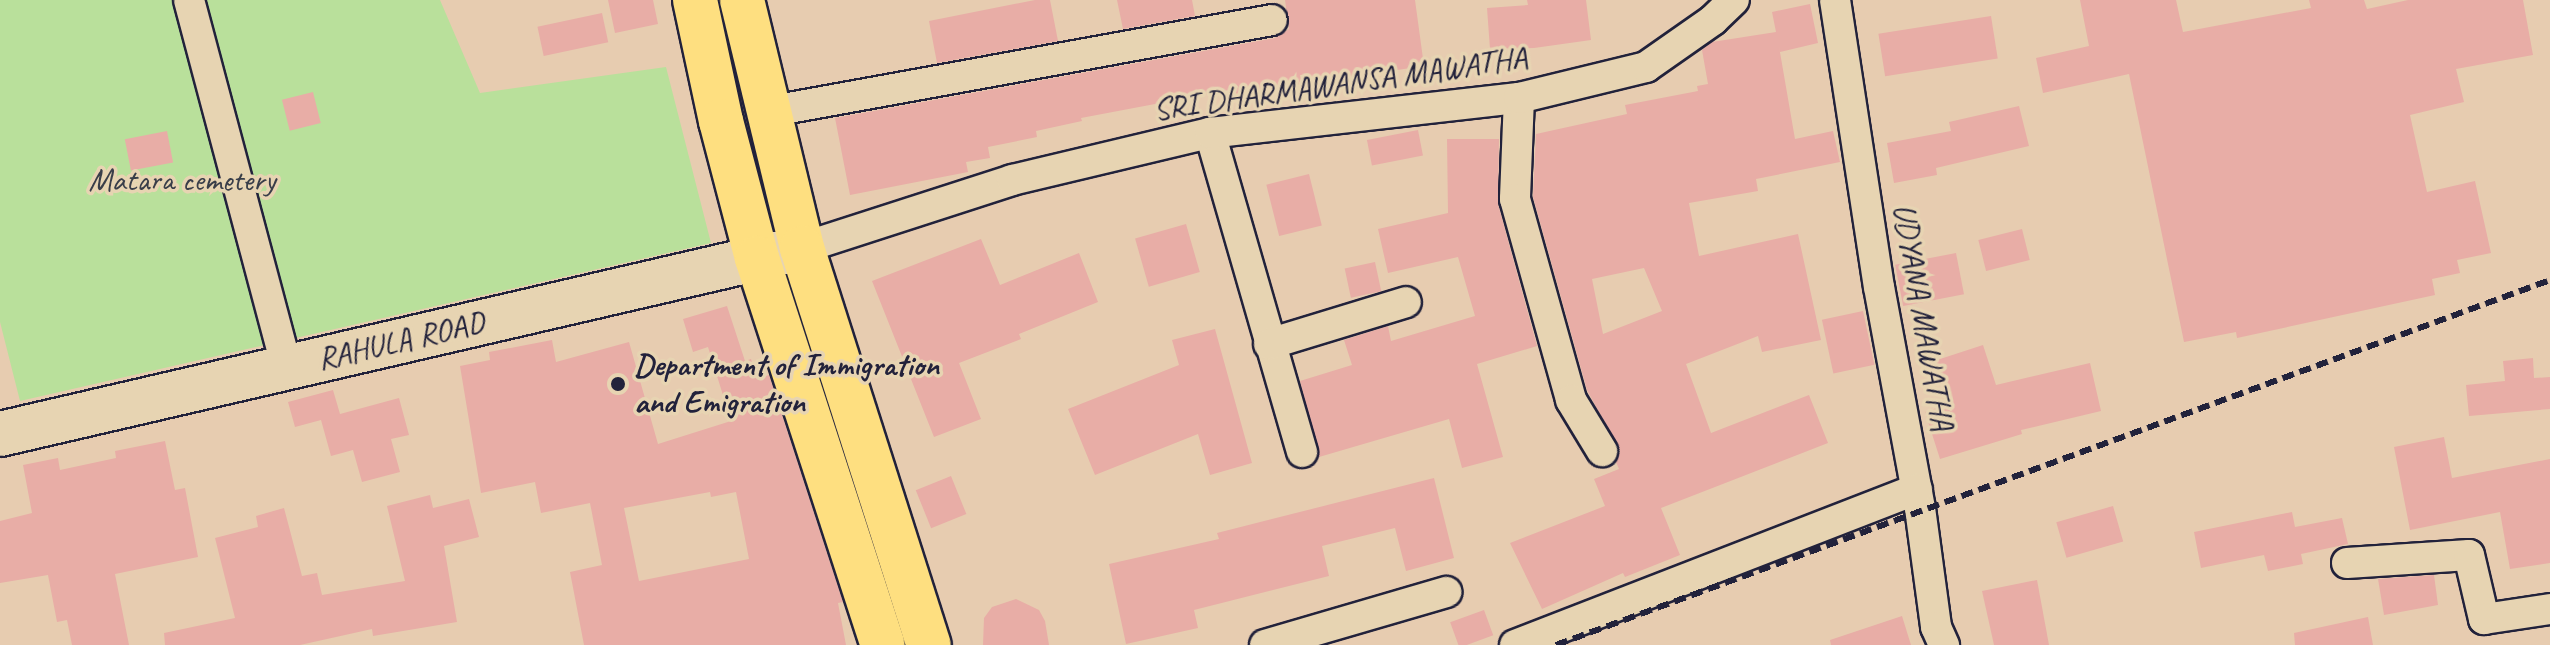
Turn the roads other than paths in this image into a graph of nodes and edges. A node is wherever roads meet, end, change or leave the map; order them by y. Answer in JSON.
{"nodes":[{"id":1,"x":189,"y":0,"type":"edge"},
{"id":2,"x":695,"y":0,"type":"edge"},
{"id":3,"x":742,"y":0,"type":"edge"},
{"id":4,"x":1734,"y":0,"type":"edge"},
{"id":5,"x":1835,"y":0,"type":"edge"},
{"id":6,"x":1272,"y":20,"type":"dead end"},
{"id":7,"x":1519,"y":98,"type":"junction"},
{"id":8,"x":767,"y":112,"type":"junction"},
{"id":9,"x":1210,"y":133,"type":"junction"},
{"id":10,"x":802,"y":248,"type":"junction"},
{"id":11,"x":757,"y":258,"type":"junction"},
{"id":12,"x":1406,"y":302,"type":"dead end"},
{"id":13,"x":1269,"y":344,"type":"junction"},
{"id":14,"x":287,"y":368,"type":"junction"},
{"id":15,"x":0,"y":434,"type":"edge"},
{"id":16,"x":1602,"y":451,"type":"dead end"},
{"id":17,"x":1302,"y":452,"type":"dead end"},
{"id":18,"x":1917,"y":489,"type":"junction"},
{"id":19,"x":2347,"y":563,"type":"dead end"},
{"id":20,"x":1446,"y":592,"type":"dead end"},
{"id":21,"x":2550,"y":609,"type":"edge"},
{"id":22,"x":883,"y":645,"type":"edge"},
{"id":23,"x":929,"y":645,"type":"edge"},
{"id":24,"x":1265,"y":645,"type":"edge"},
{"id":25,"x":1515,"y":645,"type":"edge"},
{"id":26,"x":1944,"y":645,"type":"edge"}],
"edges":[{"from":1,"to":14,"type":"street"},
{"from":2,"to":11,"type":"main road"},
{"from":3,"to":8,"type":"main road"},
{"from":4,"to":7,"type":"street","name":"SRI DHARMAWANSA MAWATHA"},
{"from":5,"to":18,"type":"street","name":"UDYANA MAWATHA"},
{"from":6,"to":8,"type":"street"},
{"from":7,"to":9,"type":"street","name":"SRI DHARMAWANSA MAWATHA"},
{"from":7,"to":16,"type":"street"},
{"from":8,"to":10,"type":"main road"},
{"from":9,"to":10,"type":"street","name":"SRI DHARMAWANSA MAWATHA"},
{"from":9,"to":13,"type":"street"},
{"from":10,"to":11,"type":"main road","name":"RAHULA ROAD"},
{"from":10,"to":23,"type":"main road"},
{"from":11,"to":14,"type":"main road","name":"RAHULA ROAD"},
{"from":11,"to":22,"type":"main road"},
{"from":12,"to":13,"type":"street"},
{"from":13,"to":17,"type":"street"},
{"from":14,"to":15,"type":"main road","name":"RAHULA ROAD"},
{"from":18,"to":25,"type":"street"},
{"from":18,"to":26,"type":"street","name":"UDYANA MAWATHA"},
{"from":19,"to":21,"type":"street"},
{"from":20,"to":24,"type":"street"}]}
